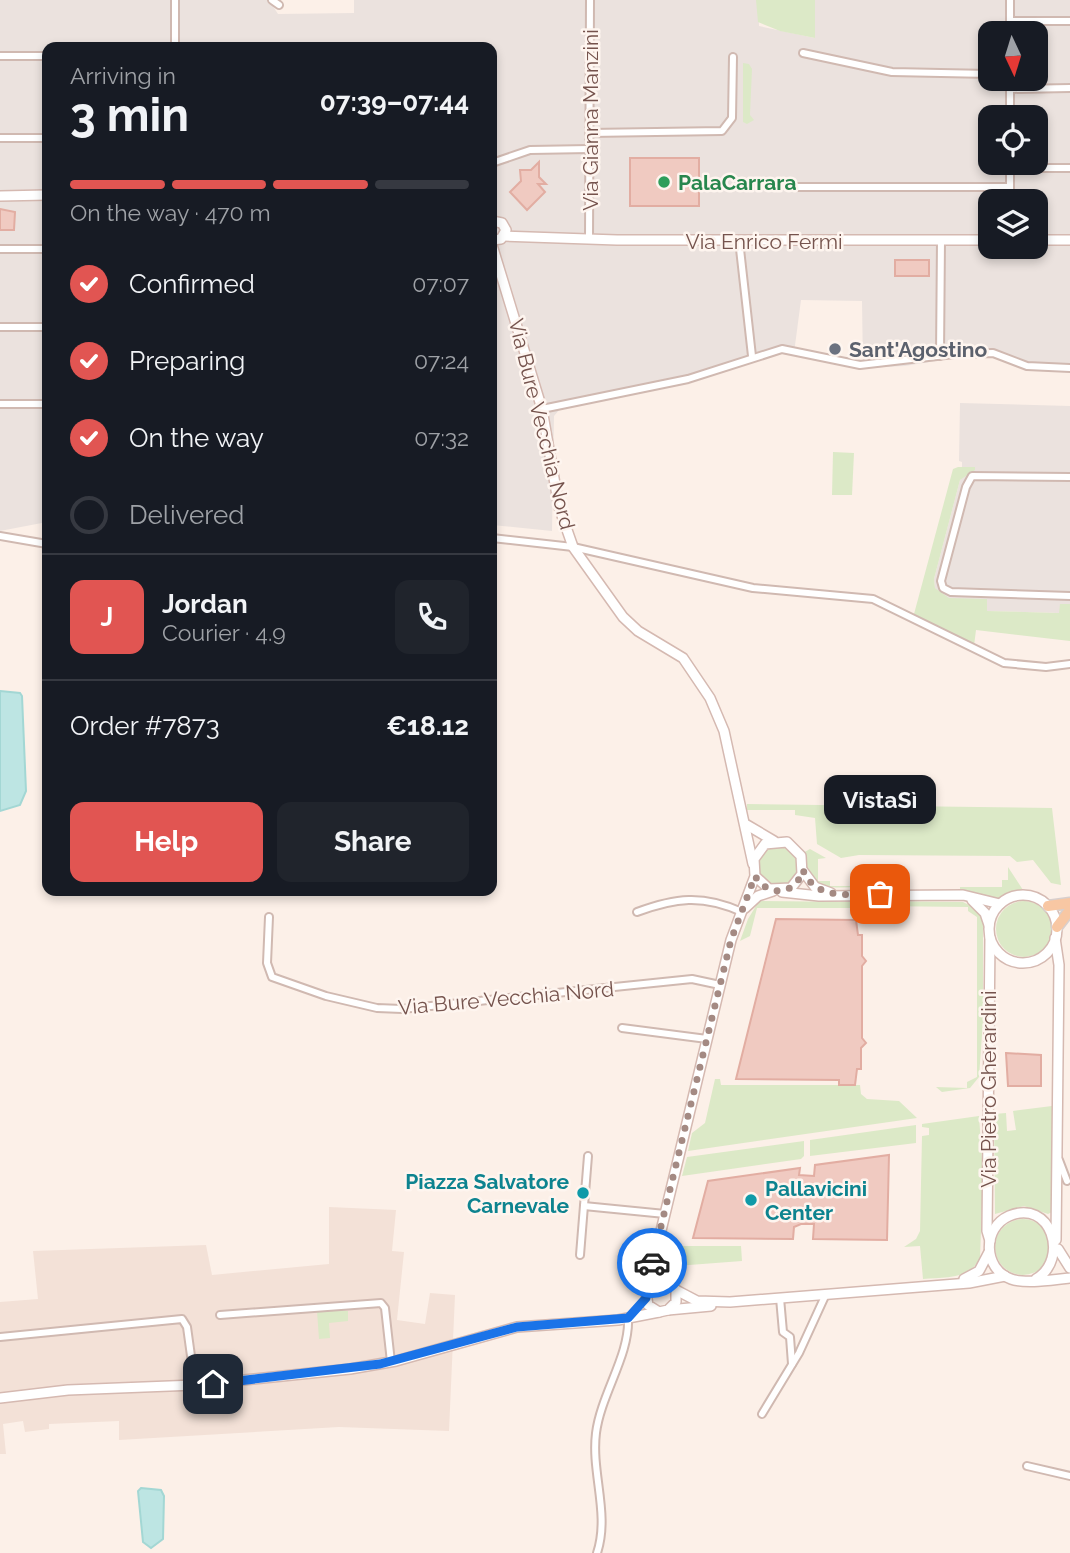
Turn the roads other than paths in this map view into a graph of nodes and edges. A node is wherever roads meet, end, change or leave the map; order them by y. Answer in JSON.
{"nodes":[{"id":1,"x":175,"y":0,"type":"edge"},
{"id":2,"x":272,"y":0,"type":"edge"},
{"id":3,"x":590,"y":0,"type":"edge"},
{"id":4,"x":1010,"y":0,"type":"edge"},
{"id":5,"x":279,"y":5,"type":"dead end"},
{"id":6,"x":1010,"y":21,"type":"edge"},
{"id":7,"x":1048,"y":21,"type":"edge"},
{"id":8,"x":1070,"y":21,"type":"edge"},
{"id":9,"x":175,"y":42,"type":"edge"},
{"id":10,"x":803,"y":53,"type":"dead end"},
{"id":11,"x":0,"y":56,"type":"edge"},
{"id":12,"x":42,"y":56,"type":"edge"},
{"id":13,"x":733,"y":57,"type":"dead end"},
{"id":14,"x":978,"y":74,"type":"edge"},
{"id":15,"x":1048,"y":88,"type":"edge"},
{"id":16,"x":1070,"y":88,"type":"edge"},
{"id":17,"x":590,"y":133,"type":"junction"},
{"id":18,"x":0,"y":138,"type":"edge"},
{"id":19,"x":42,"y":138,"type":"edge"},
{"id":20,"x":590,"y":149,"type":"junction"},
{"id":21,"x":497,"y":161,"type":"edge"},
{"id":22,"x":1048,"y":167,"type":"edge"},
{"id":23,"x":1070,"y":168,"type":"edge"},
{"id":24,"x":1010,"y":175,"type":"edge"},
{"id":25,"x":795,"y":187,"type":"dead end"},
{"id":26,"x":1010,"y":187,"type":"joint"},
{"id":27,"x":42,"y":195,"type":"edge"},
{"id":28,"x":0,"y":196,"type":"edge"},
{"id":29,"x":497,"y":223,"type":"edge"},
{"id":30,"x":504,"y":225,"type":"junction"},
{"id":31,"x":538,"y":235,"type":"junction"},
{"id":32,"x":589,"y":239,"type":"junction"},
{"id":33,"x":497,"y":240,"type":"edge"},
{"id":34,"x":739,"y":240,"type":"junction"},
{"id":35,"x":941,"y":240,"type":"junction"},
{"id":36,"x":978,"y":240,"type":"edge"},
{"id":37,"x":1048,"y":240,"type":"edge"},
{"id":38,"x":1070,"y":240,"type":"edge"},
{"id":39,"x":42,"y":249,"type":"edge"},
{"id":40,"x":0,"y":250,"type":"edge"},
{"id":41,"x":0,"y":327,"type":"edge"},
{"id":42,"x":42,"y":327,"type":"edge"},
{"id":43,"x":752,"y":356,"type":"junction"},
{"id":44,"x":940,"y":356,"type":"junction"},
{"id":45,"x":1070,"y":368,"type":"edge"},
{"id":46,"x":0,"y":404,"type":"edge"},
{"id":47,"x":42,"y":404,"type":"edge"},
{"id":48,"x":542,"y":409,"type":"junction"},
{"id":49,"x":1070,"y":477,"type":"edge"},
{"id":50,"x":0,"y":536,"type":"edge"},
{"id":51,"x":497,"y":539,"type":"edge"},
{"id":52,"x":42,"y":543,"type":"edge"},
{"id":53,"x":573,"y":547,"type":"junction"},
{"id":54,"x":1070,"y":596,"type":"edge"},
{"id":55,"x":1070,"y":664,"type":"edge"},
{"id":56,"x":747,"y":825,"type":"junction"},
{"id":57,"x":774,"y":841,"type":"junction"},
{"id":58,"x":753,"y":864,"type":"junction"},
{"id":59,"x":803,"y":870,"type":"junction"},
{"id":60,"x":755,"y":876,"type":"junction"},
{"id":61,"x":776,"y":891,"type":"junction"},
{"id":62,"x":832,"y":894,"type":"junction"},
{"id":63,"x":968,"y":896,"type":"junction"},
{"id":64,"x":1070,"y":902,"type":"edge"},
{"id":65,"x":1000,"y":904,"type":"junction"},
{"id":66,"x":1048,"y":906,"type":"junction"},
{"id":67,"x":1070,"y":910,"type":"edge"},
{"id":68,"x":636,"y":912,"type":"dead end"},
{"id":69,"x":742,"y":912,"type":"junction"},
{"id":70,"x":269,"y":917,"type":"dead end"},
{"id":71,"x":1056,"y":927,"type":"junction"},
{"id":72,"x":990,"y":933,"type":"junction"},
{"id":73,"x":1055,"y":938,"type":"junction"},
{"id":74,"x":720,"y":985,"type":"junction"},
{"id":75,"x":622,"y":1028,"type":"dead end"},
{"id":76,"x":707,"y":1039,"type":"junction"},
{"id":77,"x":587,"y":1156,"type":"dead end"},
{"id":78,"x":1057,"y":1157,"type":"junction"},
{"id":79,"x":1068,"y":1181,"type":"edge"},
{"id":80,"x":1057,"y":1198,"type":"junction"},
{"id":81,"x":584,"y":1206,"type":"junction"},
{"id":82,"x":665,"y":1214,"type":"junction"},
{"id":83,"x":659,"y":1238,"type":"junction"},
{"id":84,"x":1057,"y":1244,"type":"junction"},
{"id":85,"x":989,"y":1246,"type":"junction"},
{"id":86,"x":580,"y":1255,"type":"dead end"},
{"id":87,"x":1070,"y":1268,"type":"edge"},
{"id":88,"x":1005,"y":1276,"type":"junction"},
{"id":89,"x":1035,"y":1279,"type":"junction"},
{"id":90,"x":1070,"y":1279,"type":"edge"},
{"id":91,"x":949,"y":1283,"type":"junction"},
{"id":92,"x":672,"y":1286,"type":"junction"},
{"id":93,"x":646,"y":1294,"type":"junction"},
{"id":94,"x":826,"y":1294,"type":"junction"},
{"id":95,"x":780,"y":1298,"type":"junction"},
{"id":96,"x":730,"y":1302,"type":"junction"},
{"id":97,"x":664,"y":1311,"type":"junction"},
{"id":98,"x":220,"y":1315,"type":"dead end"},
{"id":99,"x":630,"y":1318,"type":"junction"},
{"id":100,"x":0,"y":1337,"type":"edge"},
{"id":101,"x":391,"y":1362,"type":"junction"},
{"id":102,"x":793,"y":1365,"type":"junction"},
{"id":103,"x":195,"y":1385,"type":"junction"},
{"id":104,"x":0,"y":1398,"type":"edge"},
{"id":105,"x":762,"y":1414,"type":"dead end"},
{"id":106,"x":1027,"y":1466,"type":"dead end"},
{"id":107,"x":1070,"y":1476,"type":"edge"},
{"id":108,"x":597,"y":1553,"type":"edge"}],
"edges":[{"from":1,"to":9,"type":"street"},
{"from":2,"to":5,"type":"street"},
{"from":3,"to":17,"type":"street","name":"Via Gianna Manzini"},
{"from":4,"to":6,"type":"street"},
{"from":7,"to":8,"type":"street"},
{"from":10,"to":14,"type":"street"},
{"from":11,"to":12,"type":"street"},
{"from":13,"to":17,"type":"street"},
{"from":15,"to":16,"type":"street"},
{"from":17,"to":20,"type":"street","name":"Via Gianna Manzini"},
{"from":18,"to":19,"type":"street"},
{"from":20,"to":21,"type":"street"},
{"from":20,"to":32,"type":"street","name":"Via Gianna Manzini"},
{"from":22,"to":23,"type":"street"},
{"from":24,"to":26,"type":"street"},
{"from":25,"to":26,"type":"street"},
{"from":27,"to":28,"type":"street"},
{"from":29,"to":30,"type":"street"},
{"from":30,"to":31,"type":"street"},
{"from":30,"to":33,"type":"street"},
{"from":31,"to":32,"type":"street","name":"Via Enrico Fermi"},
{"from":31,"to":33,"type":"street"},
{"from":32,"to":34,"type":"street","name":"Via Enrico Fermi"},
{"from":33,"to":48,"type":"street","name":"Via Bure Vecchia Nord"},
{"from":34,"to":35,"type":"street","name":"Via Enrico Fermi"},
{"from":34,"to":43,"type":"street"},
{"from":35,"to":36,"type":"street","name":"Via Enrico Fermi"},
{"from":35,"to":44,"type":"street"},
{"from":37,"to":38,"type":"street"},
{"from":39,"to":40,"type":"street"},
{"from":41,"to":42,"type":"street"},
{"from":43,"to":44,"type":"street"},
{"from":43,"to":48,"type":"street"},
{"from":44,"to":45,"type":"street"},
{"from":46,"to":47,"type":"street"},
{"from":48,"to":53,"type":"street","name":"Via Bure Vecchia Nord"},
{"from":49,"to":54,"type":"street"},
{"from":50,"to":52,"type":"street"},
{"from":51,"to":53,"type":"street"},
{"from":53,"to":55,"type":"street"},
{"from":53,"to":56,"type":"street","name":"Via Bure Vecchia Nord"},
{"from":56,"to":57,"type":"street"},
{"from":56,"to":58,"type":"street","name":"Via Bure Vecchia Nord"},
{"from":57,"to":58,"type":"street"},
{"from":57,"to":59,"type":"street"},
{"from":58,"to":60,"type":"street"},
{"from":59,"to":61,"type":"street"},
{"from":59,"to":62,"type":"street"},
{"from":60,"to":61,"type":"street"},
{"from":60,"to":69,"type":"street"},
{"from":61,"to":62,"type":"street"},
{"from":61,"to":69,"type":"street"},
{"from":62,"to":63,"type":"street"},
{"from":63,"to":65,"type":"street"},
{"from":63,"to":72,"type":"street"},
{"from":64,"to":66,"type":"main road"},
{"from":65,"to":66,"type":"street"},
{"from":65,"to":72,"type":"street"},
{"from":66,"to":71,"type":"street"},
{"from":67,"to":71,"type":"main road"},
{"from":68,"to":69,"type":"street"},
{"from":69,"to":74,"type":"street"},
{"from":70,"to":74,"type":"street","name":"Via Bure Vecchia Nord"},
{"from":71,"to":73,"type":"street"},
{"from":72,"to":73,"type":"street"},
{"from":72,"to":85,"type":"street","name":"Via Pietro Gherardini"},
{"from":73,"to":78,"type":"street"},
{"from":74,"to":76,"type":"street"},
{"from":75,"to":76,"type":"street","name":"Via Bure Vecchia Nord"},
{"from":76,"to":82,"type":"street"},
{"from":77,"to":81,"type":"street"},
{"from":78,"to":79,"type":"street"},
{"from":78,"to":80,"type":"street"},
{"from":79,"to":80,"type":"street"},
{"from":80,"to":84,"type":"street"},
{"from":81,"to":82,"type":"street"},
{"from":81,"to":86,"type":"street"},
{"from":82,"to":83,"type":"street"},
{"from":83,"to":92,"type":"street"},
{"from":83,"to":93,"type":"street"},
{"from":84,"to":85,"type":"street"},
{"from":84,"to":87,"type":"street"},
{"from":84,"to":89,"type":"street"},
{"from":85,"to":88,"type":"street"},
{"from":85,"to":91,"type":"street"},
{"from":88,"to":89,"type":"street"},
{"from":88,"to":91,"type":"street"},
{"from":89,"to":90,"type":"street"},
{"from":91,"to":94,"type":"street"},
{"from":92,"to":93,"type":"street"},
{"from":92,"to":96,"type":"street"},
{"from":92,"to":97,"type":"street"},
{"from":93,"to":97,"type":"street"},
{"from":93,"to":99,"type":"street"},
{"from":94,"to":95,"type":"street"},
{"from":94,"to":102,"type":"street"},
{"from":95,"to":96,"type":"street"},
{"from":95,"to":102,"type":"street"},
{"from":96,"to":97,"type":"street"},
{"from":97,"to":99,"type":"street"},
{"from":98,"to":101,"type":"street"},
{"from":99,"to":101,"type":"street"},
{"from":99,"to":108,"type":"street"},
{"from":100,"to":103,"type":"street"},
{"from":101,"to":103,"type":"street"},
{"from":102,"to":105,"type":"street"},
{"from":103,"to":104,"type":"street"},
{"from":106,"to":107,"type":"street"}]}
